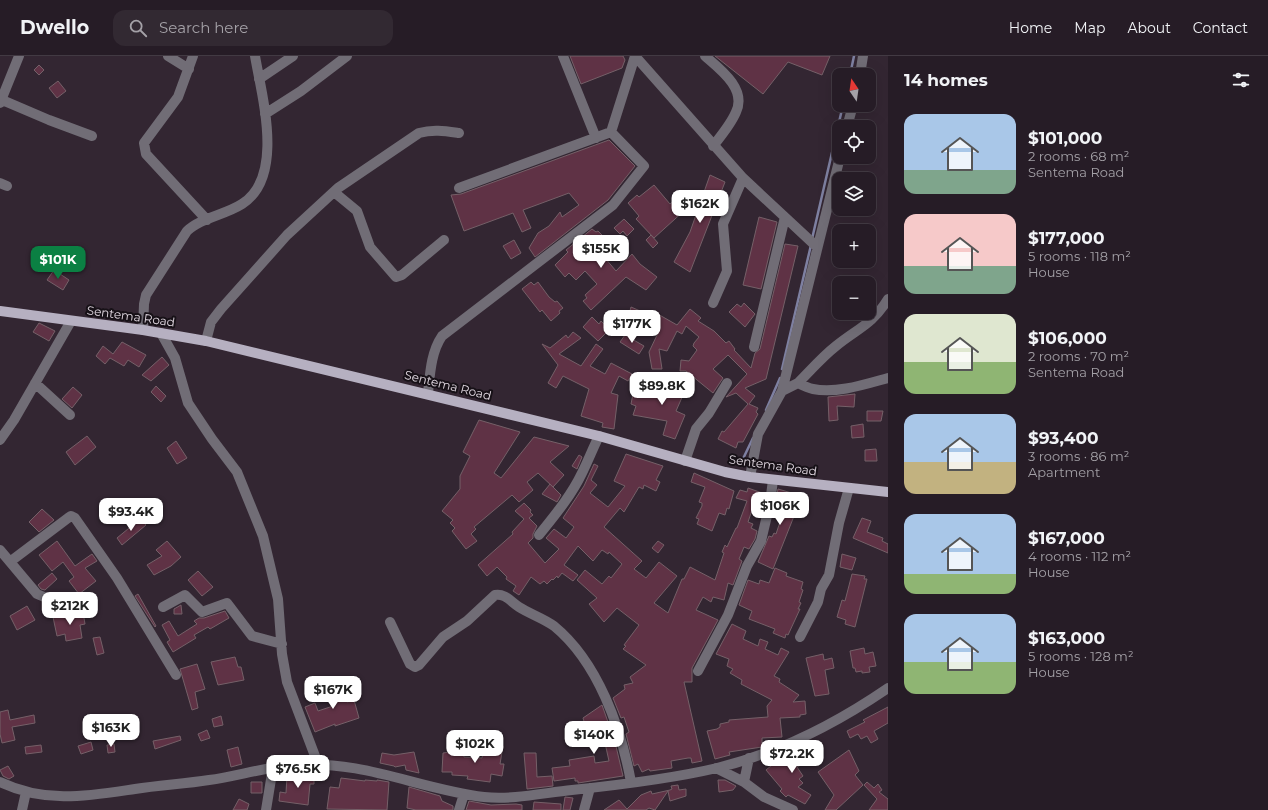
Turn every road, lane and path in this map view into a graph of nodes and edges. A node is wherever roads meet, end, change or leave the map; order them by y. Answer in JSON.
{"nodes":[{"id":1,"x":19,"y":56,"type":"edge"},
{"id":2,"x":168,"y":56,"type":"edge"},
{"id":3,"x":193,"y":56,"type":"edge"},
{"id":4,"x":255,"y":56,"type":"edge"},
{"id":5,"x":293,"y":56,"type":"edge"},
{"id":6,"x":347,"y":56,"type":"edge"},
{"id":7,"x":563,"y":56,"type":"edge"},
{"id":8,"x":635,"y":56,"type":"edge"},
{"id":9,"x":705,"y":56,"type":"edge"},
{"id":10,"x":863,"y":56,"type":"edge"},
{"id":11,"x":861,"y":68,"type":"edge"},
{"id":12,"x":189,"y":69,"type":"junction"},
{"id":13,"x":259,"y":79,"type":"junction"},
{"id":14,"x":0,"y":100,"type":"edge"},
{"id":15,"x":265,"y":114,"type":"junction"},
{"id":16,"x":611,"y":132,"type":"junction"},
{"id":17,"x":459,"y":133,"type":"dead end"},
{"id":18,"x":92,"y":136,"type":"dead end"},
{"id":19,"x":596,"y":138,"type":"junction"},
{"id":20,"x":713,"y":146,"type":"junction"},
{"id":21,"x":838,"y":164,"type":"edge"},
{"id":22,"x":743,"y":178,"type":"junction"},
{"id":23,"x":459,"y":188,"type":"dead end"},
{"id":24,"x":334,"y":192,"type":"junction"},
{"id":25,"x":785,"y":217,"type":"junction"},
{"id":26,"x":207,"y":220,"type":"junction"},
{"id":27,"x":444,"y":240,"type":"dead end"},
{"id":28,"x":812,"y":242,"type":"junction"},
{"id":29,"x":888,"y":299,"type":"edge"},
{"id":30,"x":714,"y":303,"type":"dead end"},
{"id":31,"x":0,"y":311,"type":"edge"},
{"id":32,"x":71,"y":321,"type":"junction"},
{"id":33,"x":143,"y":330,"type":"junction"},
{"id":34,"x":161,"y":333,"type":"junction"},
{"id":35,"x":206,"y":341,"type":"junction"},
{"id":36,"x":754,"y":347,"type":"dead end"},
{"id":37,"x":888,"y":378,"type":"edge"},
{"id":38,"x":35,"y":383,"type":"junction"},
{"id":39,"x":726,"y":383,"type":"dead end"},
{"id":40,"x":798,"y":383,"type":"junction"},
{"id":41,"x":782,"y":391,"type":"junction"},
{"id":42,"x":428,"y":394,"type":"junction"},
{"id":43,"x":70,"y":415,"type":"dead end"},
{"id":44,"x":599,"y":436,"type":"junction"},
{"id":45,"x":0,"y":440,"type":"edge"},
{"id":46,"x":685,"y":461,"type":"junction"},
{"id":47,"x":750,"y":477,"type":"junction"},
{"id":48,"x":773,"y":480,"type":"junction"},
{"id":49,"x":850,"y":488,"type":"junction"},
{"id":50,"x":888,"y":492,"type":"edge"},
{"id":51,"x":539,"y":535,"type":"dead end"},
{"id":52,"x":0,"y":550,"type":"edge"},
{"id":53,"x":11,"y":561,"type":"junction"},
{"id":54,"x":56,"y":602,"type":"dead end"},
{"id":55,"x":163,"y":607,"type":"dead end"},
{"id":56,"x":390,"y":622,"type":"dead end"},
{"id":57,"x":800,"y":637,"type":"dead end"},
{"id":58,"x":282,"y":644,"type":"junction"},
{"id":59,"x":698,"y":671,"type":"dead end"},
{"id":60,"x":176,"y":675,"type":"dead end"},
{"id":61,"x":887,"y":692,"type":"edge"},
{"id":62,"x":749,"y":758,"type":"junction"},
{"id":63,"x":318,"y":764,"type":"junction"},
{"id":64,"x":273,"y":767,"type":"junction"},
{"id":65,"x":716,"y":768,"type":"junction"},
{"id":66,"x":0,"y":782,"type":"edge"},
{"id":67,"x":631,"y":782,"type":"junction"},
{"id":68,"x":744,"y":782,"type":"junction"},
{"id":69,"x":590,"y":788,"type":"junction"},
{"id":70,"x":26,"y":792,"type":"junction"},
{"id":71,"x":464,"y":794,"type":"junction"},
{"id":72,"x":22,"y":810,"type":"edge"},
{"id":73,"x":266,"y":810,"type":"edge"},
{"id":74,"x":459,"y":810,"type":"edge"},
{"id":75,"x":584,"y":810,"type":"edge"},
{"id":76,"x":793,"y":810,"type":"edge"}],
"edges":[{"from":1,"to":14,"type":"street"},
{"from":2,"to":12,"type":"street"},
{"from":3,"to":12,"type":"street"},
{"from":4,"to":13,"type":"street"},
{"from":5,"to":13,"type":"street"},
{"from":6,"to":15,"type":"street"},
{"from":7,"to":19,"type":"street"},
{"from":8,"to":16,"type":"street"},
{"from":8,"to":20,"type":"street"},
{"from":9,"to":20,"type":"street"},
{"from":10,"to":11,"type":"street"},
{"from":12,"to":26,"type":"street"},
{"from":13,"to":15,"type":"street"},
{"from":14,"to":18,"type":"street"},
{"from":15,"to":26,"type":"street"},
{"from":16,"to":19,"type":"street"},
{"from":16,"to":42,"type":"street"},
{"from":17,"to":24,"type":"street"},
{"from":19,"to":23,"type":"street"},
{"from":20,"to":22,"type":"street"},
{"from":21,"to":28,"type":"street"},
{"from":22,"to":25,"type":"street"},
{"from":22,"to":30,"type":"street"},
{"from":24,"to":27,"type":"street"},
{"from":24,"to":35,"type":"street"},
{"from":25,"to":28,"type":"street"},
{"from":25,"to":36,"type":"street"},
{"from":26,"to":33,"type":"street"},
{"from":28,"to":41,"type":"street"},
{"from":29,"to":40,"type":"street"},
{"from":31,"to":32,"type":"main road","name":"Sentema Road"},
{"from":32,"to":33,"type":"main road","name":"Sentema Road"},
{"from":32,"to":38,"type":"street"},
{"from":33,"to":34,"type":"main road","name":"Sentema Road"},
{"from":34,"to":35,"type":"main road","name":"Sentema Road"},
{"from":34,"to":58,"type":"street"},
{"from":35,"to":42,"type":"main road","name":"Sentema Road"},
{"from":37,"to":40,"type":"street"},
{"from":38,"to":43,"type":"street"},
{"from":38,"to":45,"type":"street"},
{"from":39,"to":46,"type":"street"},
{"from":40,"to":41,"type":"street"},
{"from":41,"to":47,"type":"street"},
{"from":42,"to":44,"type":"main road","name":"Sentema Road"},
{"from":44,"to":46,"type":"main road","name":"Sentema Road"},
{"from":44,"to":51,"type":"street"},
{"from":46,"to":47,"type":"main road","name":"Sentema Road"},
{"from":47,"to":48,"type":"main road","name":"Sentema Road"},
{"from":48,"to":49,"type":"main road","name":"Sentema Road"},
{"from":48,"to":59,"type":"street"},
{"from":49,"to":50,"type":"main road","name":"Sentema Road"},
{"from":49,"to":57,"type":"street"},
{"from":52,"to":53,"type":"street"},
{"from":53,"to":54,"type":"street"},
{"from":53,"to":60,"type":"street"},
{"from":55,"to":58,"type":"street"},
{"from":56,"to":67,"type":"street"},
{"from":58,"to":63,"type":"street"},
{"from":61,"to":62,"type":"street"},
{"from":62,"to":65,"type":"street"},
{"from":62,"to":68,"type":"street"},
{"from":63,"to":64,"type":"street"},
{"from":63,"to":71,"type":"street"},
{"from":64,"to":70,"type":"street"},
{"from":64,"to":73,"type":"street"},
{"from":65,"to":67,"type":"street"},
{"from":65,"to":68,"type":"street"},
{"from":66,"to":70,"type":"street"},
{"from":67,"to":69,"type":"street"},
{"from":68,"to":76,"type":"street"},
{"from":69,"to":71,"type":"street"},
{"from":69,"to":75,"type":"street"},
{"from":70,"to":72,"type":"street"},
{"from":71,"to":74,"type":"street"}]}
